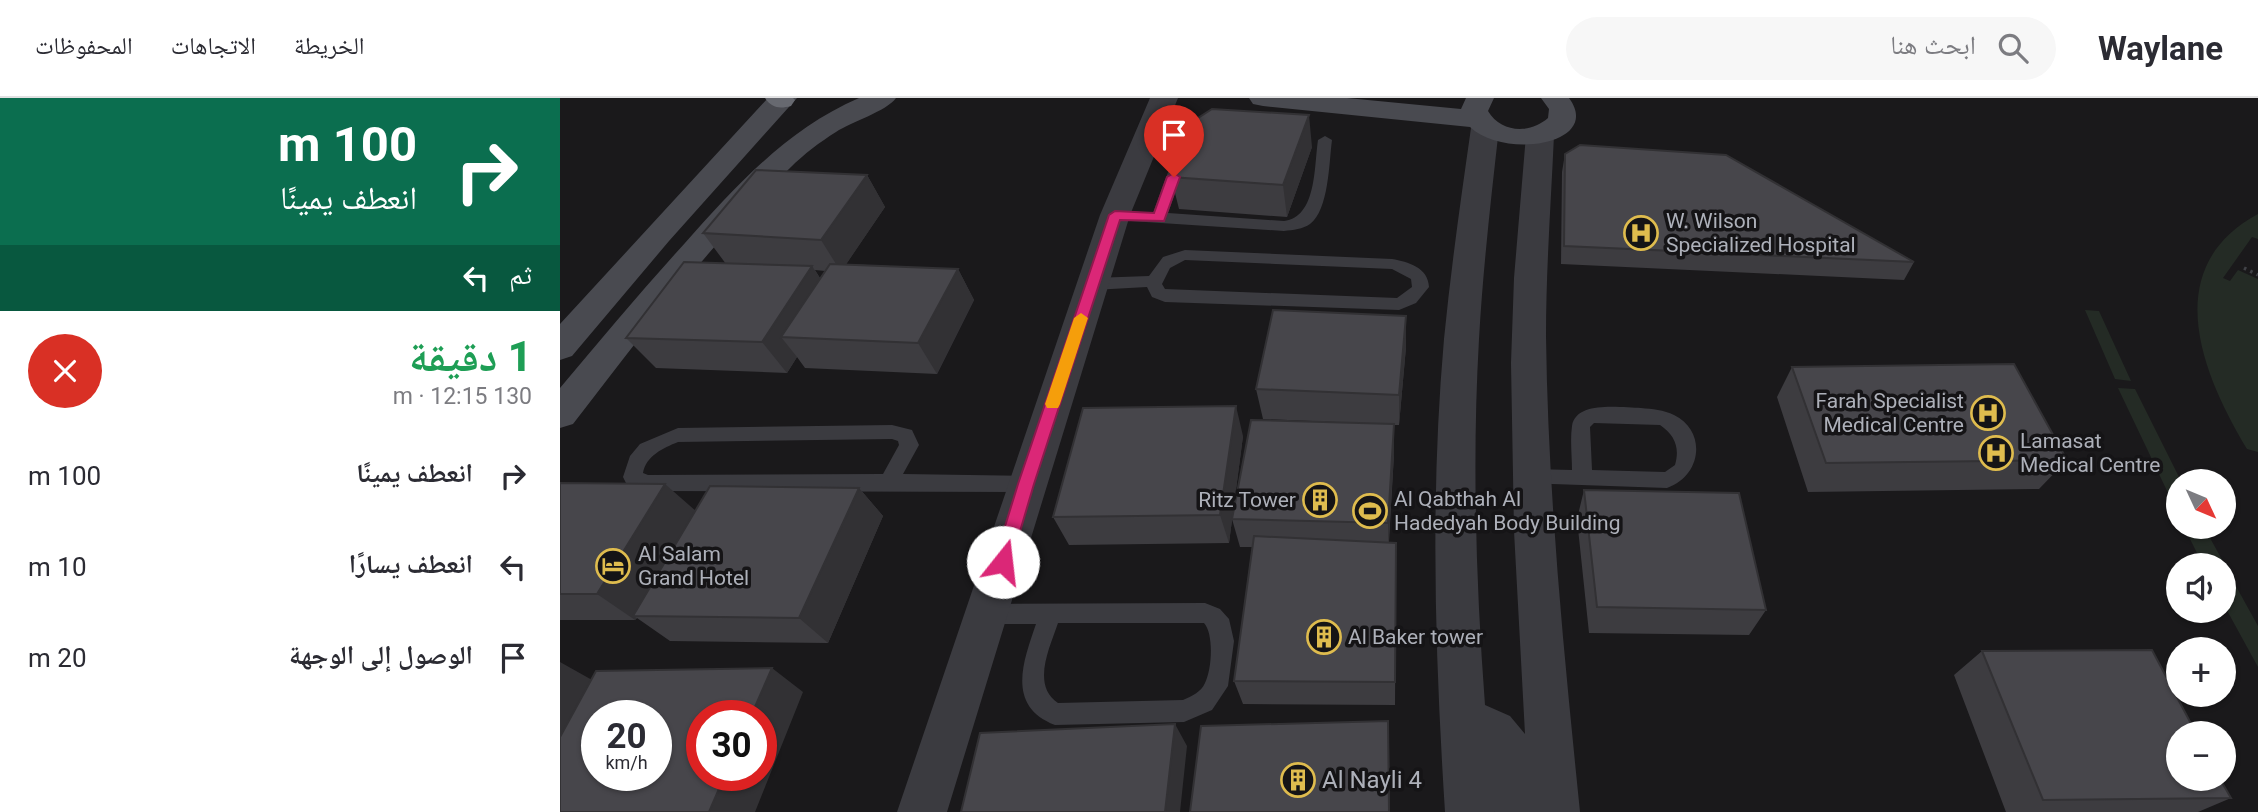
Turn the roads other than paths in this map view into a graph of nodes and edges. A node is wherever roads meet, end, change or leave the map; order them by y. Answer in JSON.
{"nodes":[{"id":1,"x":882,"y":98,"type":"edge"},
{"id":2,"x":1164,"y":98,"type":"edge"},
{"id":3,"x":1263,"y":98,"type":"edge"},
{"id":4,"x":1555,"y":98,"type":"edge"},
{"id":5,"x":781,"y":99,"type":"edge"},
{"id":6,"x":1480,"y":115,"type":"edge"},
{"id":7,"x":1540,"y":135,"type":"junction"},
{"id":8,"x":1325,"y":140,"type":"dead end"},
{"id":9,"x":1181,"y":156,"type":"edge"},
{"id":10,"x":1115,"y":215,"type":"junction"},
{"id":11,"x":1159,"y":218,"type":"junction"},
{"id":12,"x":1155,"y":281,"type":"junction"},
{"id":13,"x":1093,"y":284,"type":"junction"},
{"id":14,"x":560,"y":347,"type":"edge"},
{"id":15,"x":560,"y":414,"type":"edge"},
{"id":16,"x":1531,"y":477,"type":"junction"},
{"id":17,"x":1582,"y":478,"type":"junction"},
{"id":18,"x":889,"y":482,"type":"junction"},
{"id":19,"x":1026,"y":484,"type":"junction"},
{"id":20,"x":987,"y":614,"type":"junction"},
{"id":21,"x":1049,"y":615,"type":"junction"},
{"id":22,"x":1462,"y":722,"type":"junction"},
{"id":23,"x":922,"y":812,"type":"edge"},
{"id":24,"x":1470,"y":812,"type":"edge"},
{"id":25,"x":1520,"y":812,"type":"edge"},
{"id":26,"x":1555,"y":812,"type":"edge"}],
"edges":[{"from":1,"to":15,"type":"main road"},
{"from":2,"to":10,"type":"street"},
{"from":3,"to":6,"type":"main road"},
{"from":4,"to":7,"type":"main road"},
{"from":5,"to":14,"type":"main road"},
{"from":6,"to":7,"type":"main road"},
{"from":6,"to":22,"type":"street"},
{"from":7,"to":16,"type":"street"},
{"from":8,"to":11,"type":"lane"},
{"from":9,"to":11,"type":"lane"},
{"from":10,"to":11,"type":"lane"},
{"from":10,"to":13,"type":"street"},
{"from":12,"to":12,"type":"lane"},
{"from":12,"to":13,"type":"lane"},
{"from":13,"to":19,"type":"street"},
{"from":16,"to":17,"type":"lane"},
{"from":16,"to":26,"type":"street"},
{"from":17,"to":17,"type":"lane"},
{"from":18,"to":18,"type":"lane"},
{"from":18,"to":19,"type":"lane"},
{"from":19,"to":20,"type":"street"},
{"from":20,"to":21,"type":"lane"},
{"from":20,"to":23,"type":"street"},
{"from":21,"to":21,"type":"lane"},
{"from":22,"to":24,"type":"street"},
{"from":22,"to":25,"type":"street"}]}
